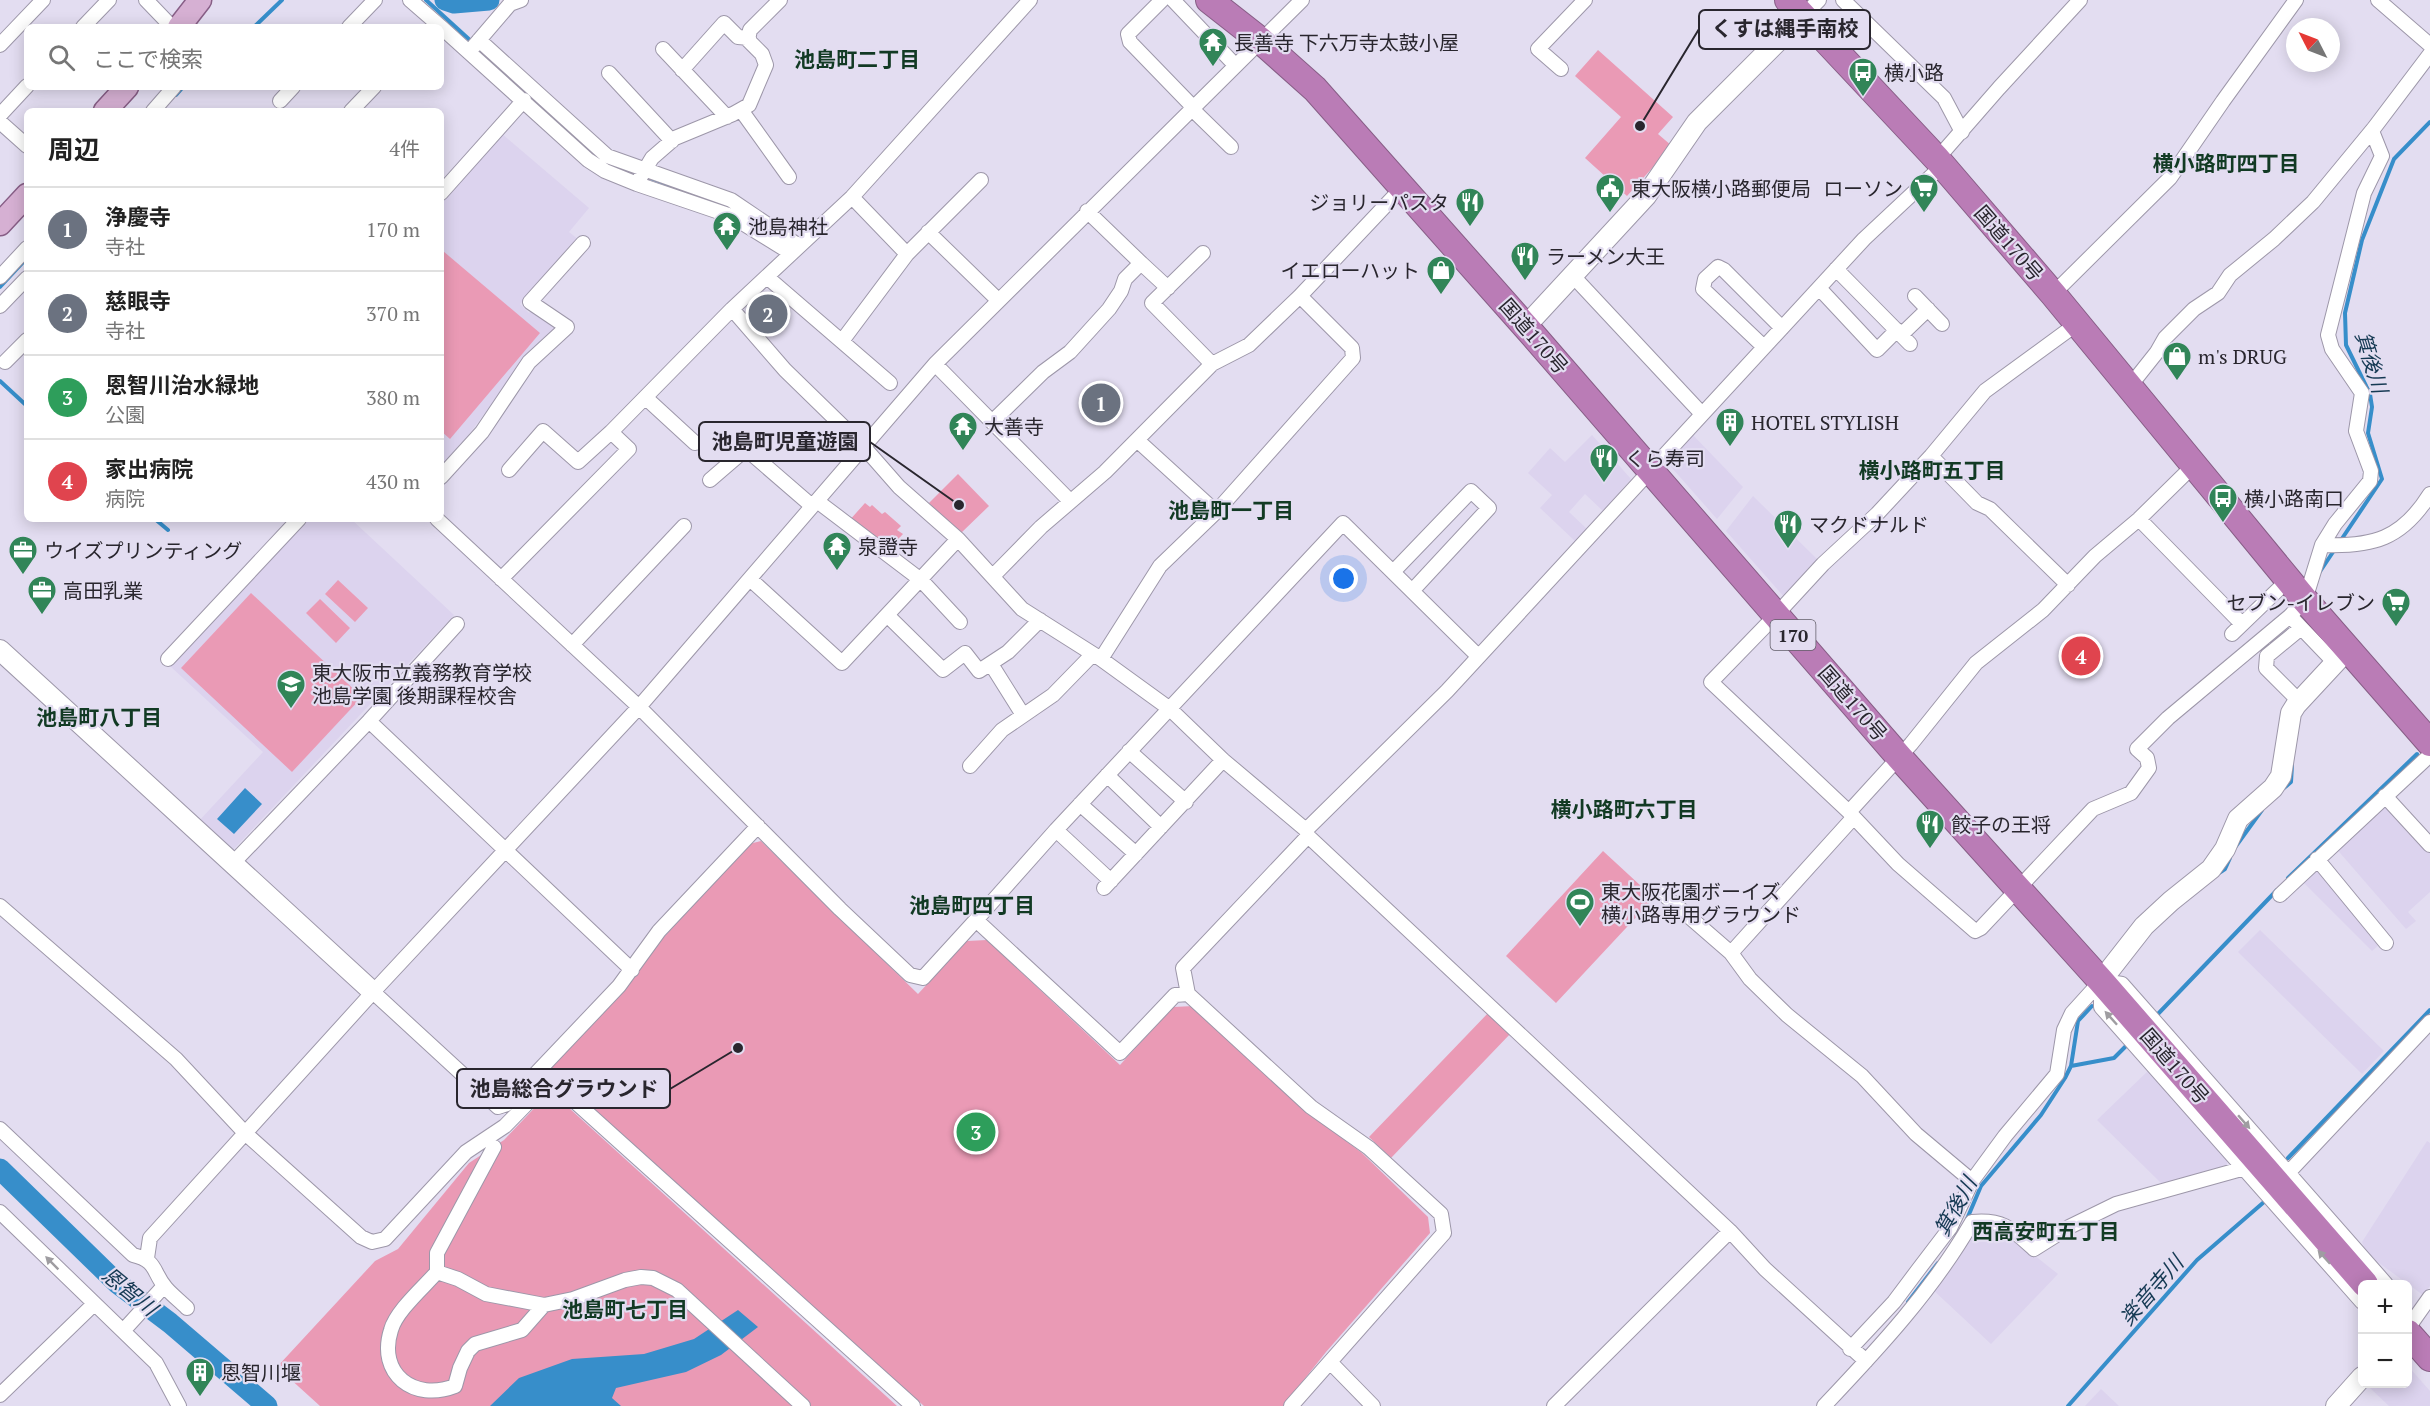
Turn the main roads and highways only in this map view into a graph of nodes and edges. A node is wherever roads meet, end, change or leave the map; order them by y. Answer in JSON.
{"nodes":[{"id":1,"x":200,"y":0,"type":"edge"},
{"id":2,"x":1209,"y":0,"type":"edge"},
{"id":3,"x":1803,"y":5,"type":"edge"},
{"id":4,"x":180,"y":24,"type":"edge"},
{"id":5,"x":124,"y":90,"type":"edge"},
{"id":6,"x":108,"y":108,"type":"edge"},
{"id":7,"x":24,"y":198,"type":"edge"},
{"id":8,"x":0,"y":224,"type":"edge"},
{"id":9,"x":2430,"y":743,"type":"edge"},
{"id":10,"x":2362,"y":1280,"type":"edge"},
{"id":11,"x":2409,"y":1334,"type":"edge"},
{"id":12,"x":2430,"y":1359,"type":"edge"}],
"edges":[{"from":1,"to":4,"type":"main road"},
{"from":2,"to":10,"type":"highway","name":"国道170号","number":"170"},
{"from":3,"to":9,"type":"highway","name":"国道170号"},
{"from":5,"to":6,"type":"main road"},
{"from":7,"to":8,"type":"main road"},
{"from":11,"to":12,"type":"highway"}]}
